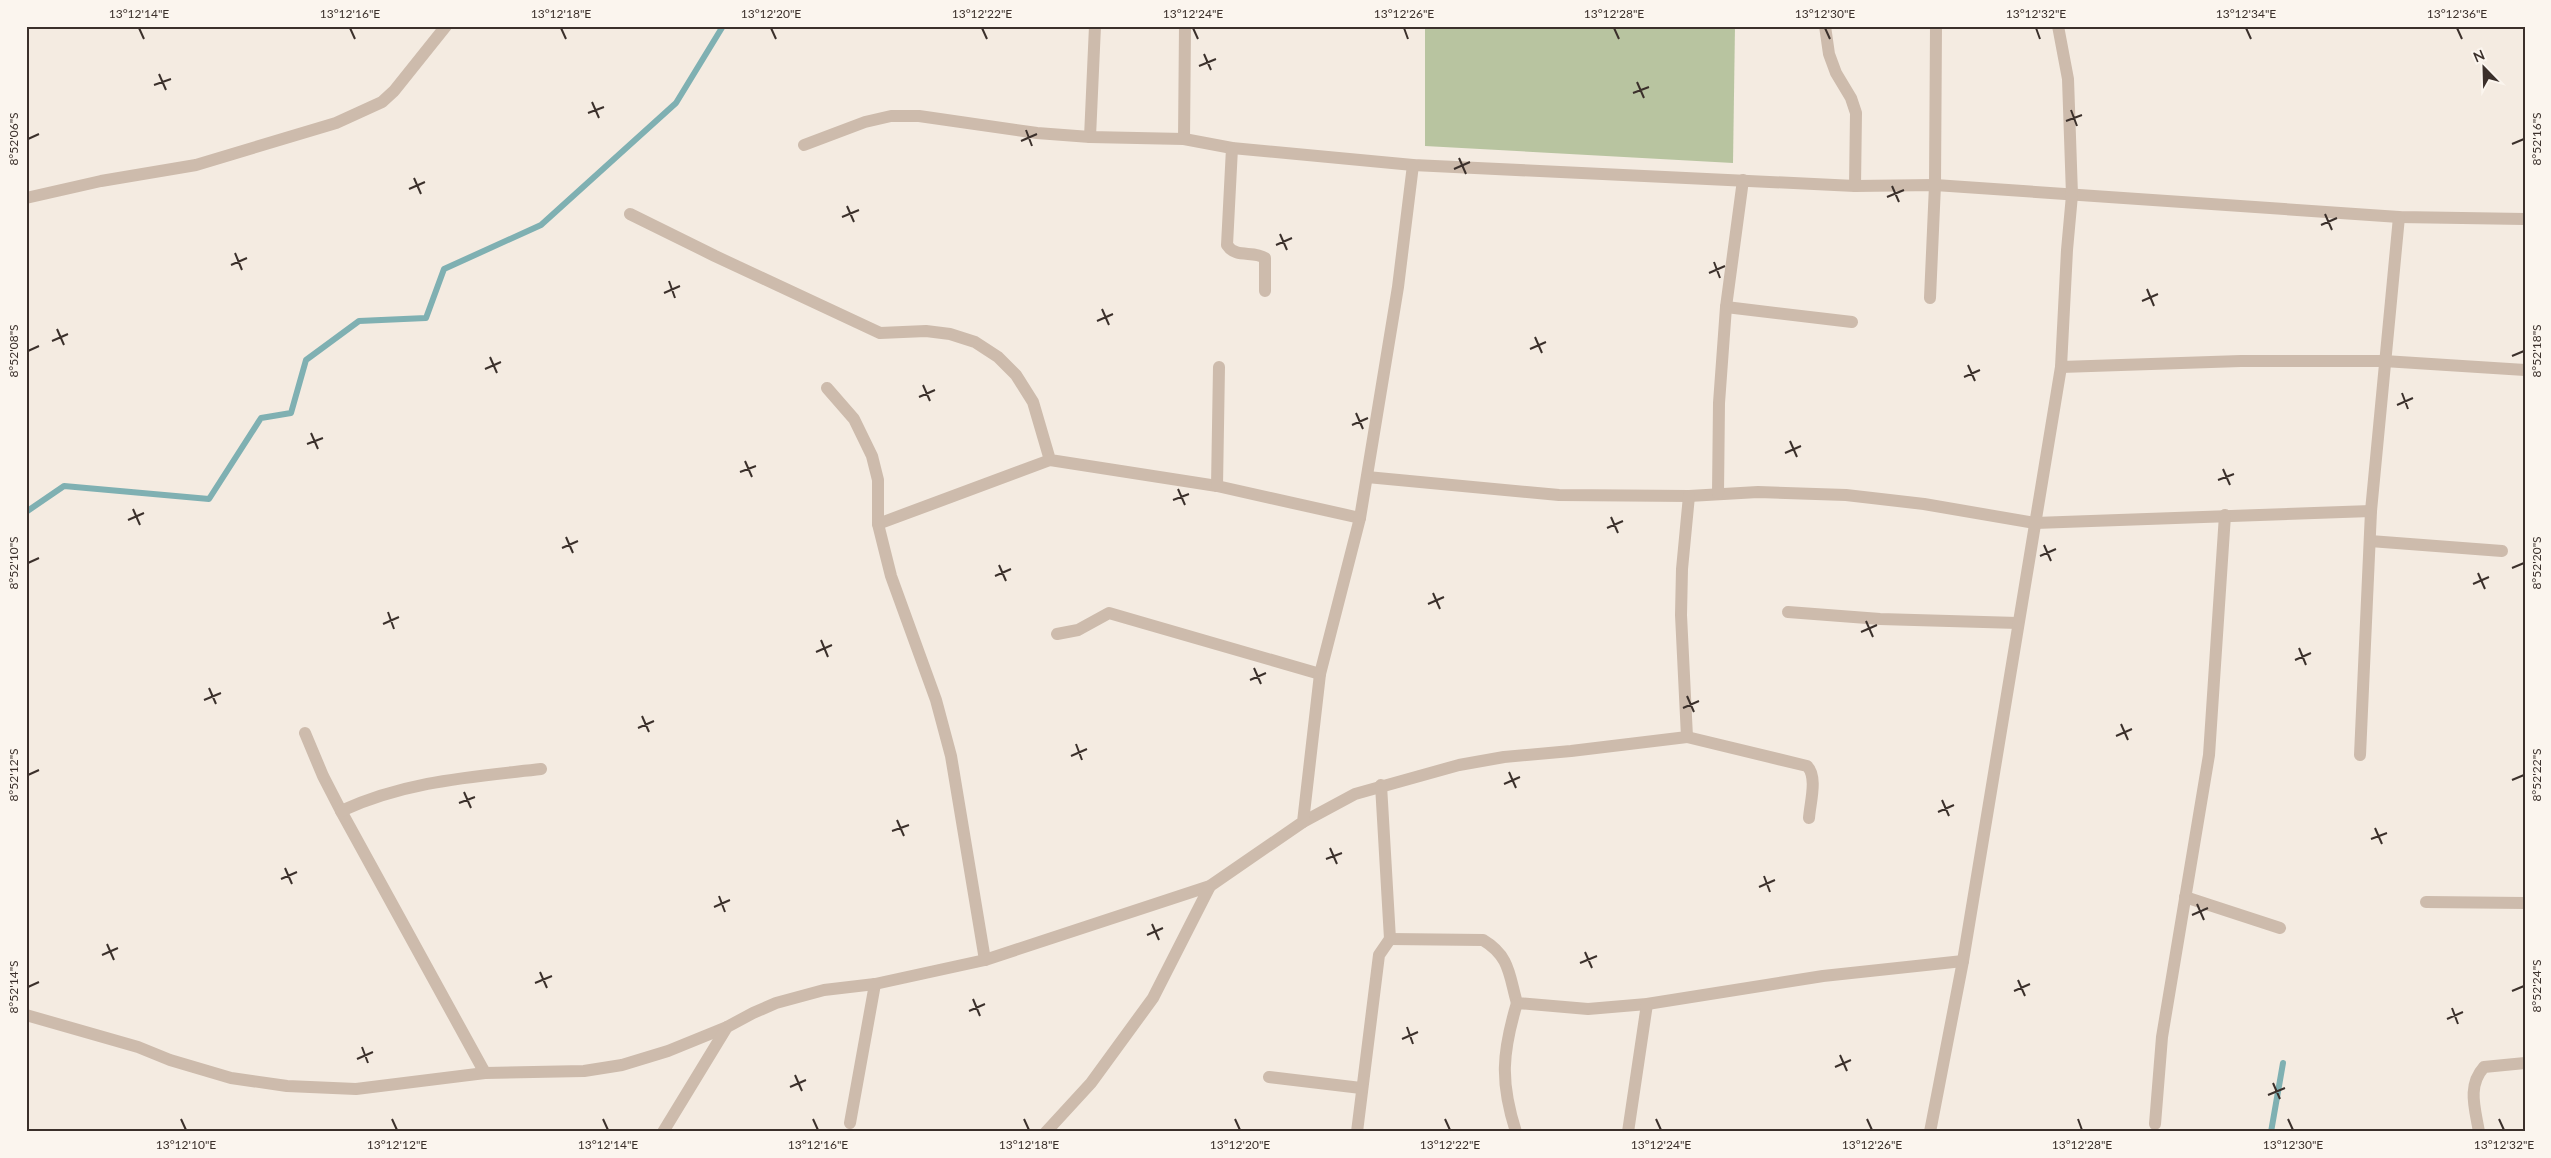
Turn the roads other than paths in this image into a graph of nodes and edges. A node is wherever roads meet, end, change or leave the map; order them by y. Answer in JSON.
{"nodes":[{"id":1,"x":446,"y":26,"type":"edge"},
{"id":2,"x":1185,"y":26,"type":"edge"},
{"id":3,"x":1825,"y":26,"type":"edge"},
{"id":4,"x":1936,"y":26,"type":"edge"},
{"id":5,"x":2058,"y":26,"type":"edge"},
{"id":6,"x":1093,"y":29,"type":"edge"},
{"id":7,"x":1090,"y":137,"type":"junction"},
{"id":8,"x":1184,"y":139,"type":"junction"},
{"id":9,"x":804,"y":145,"type":"dead end"},
{"id":10,"x":1232,"y":148,"type":"junction"},
{"id":11,"x":1413,"y":165,"type":"junction"},
{"id":12,"x":1743,"y":180,"type":"junction"},
{"id":13,"x":1934,"y":185,"type":"junction"},
{"id":14,"x":1855,"y":186,"type":"junction"},
{"id":15,"x":2072,"y":195,"type":"junction"},
{"id":16,"x":26,"y":198,"type":"edge"},
{"id":17,"x":630,"y":214,"type":"dead end"},
{"id":18,"x":2399,"y":217,"type":"junction"},
{"id":19,"x":2525,"y":219,"type":"edge"},
{"id":20,"x":1265,"y":291,"type":"dead end"},
{"id":21,"x":1930,"y":298,"type":"dead end"},
{"id":22,"x":1726,"y":307,"type":"junction"},
{"id":23,"x":1852,"y":322,"type":"dead end"},
{"id":24,"x":2384,"y":361,"type":"junction"},
{"id":25,"x":1218,"y":366,"type":"dead end"},
{"id":26,"x":2061,"y":368,"type":"junction"},
{"id":27,"x":2525,"y":370,"type":"edge"},
{"id":28,"x":827,"y":388,"type":"dead end"},
{"id":29,"x":1050,"y":460,"type":"junction"},
{"id":30,"x":1367,"y":477,"type":"junction"},
{"id":31,"x":1217,"y":486,"type":"junction"},
{"id":32,"x":1718,"y":493,"type":"junction"},
{"id":33,"x":1689,"y":496,"type":"junction"},
{"id":34,"x":2371,"y":511,"type":"junction"},
{"id":35,"x":2225,"y":515,"type":"junction"},
{"id":36,"x":1360,"y":518,"type":"junction"},
{"id":37,"x":2035,"y":523,"type":"junction"},
{"id":38,"x":878,"y":524,"type":"junction"},
{"id":39,"x":2370,"y":541,"type":"junction"},
{"id":40,"x":2502,"y":551,"type":"dead end"},
{"id":41,"x":1788,"y":612,"type":"dead end"},
{"id":42,"x":2018,"y":623,"type":"junction"},
{"id":43,"x":1057,"y":634,"type":"dead end"},
{"id":44,"x":1320,"y":674,"type":"junction"},
{"id":45,"x":305,"y":733,"type":"dead end"},
{"id":46,"x":1687,"y":737,"type":"junction"},
{"id":47,"x":2360,"y":755,"type":"dead end"},
{"id":48,"x":541,"y":769,"type":"dead end"},
{"id":49,"x":1381,"y":785,"type":"junction"},
{"id":50,"x":341,"y":811,"type":"junction"},
{"id":51,"x":1809,"y":818,"type":"dead end"},
{"id":52,"x":1303,"y":822,"type":"junction"},
{"id":53,"x":1210,"y":886,"type":"junction"},
{"id":54,"x":2185,"y":897,"type":"junction"},
{"id":55,"x":2426,"y":902,"type":"dead end"},
{"id":56,"x":2525,"y":903,"type":"edge"},
{"id":57,"x":2280,"y":928,"type":"dead end"},
{"id":58,"x":1390,"y":939,"type":"junction"},
{"id":59,"x":985,"y":960,"type":"junction"},
{"id":60,"x":1962,"y":961,"type":"junction"},
{"id":61,"x":875,"y":984,"type":"junction"},
{"id":62,"x":1517,"y":1003,"type":"junction"},
{"id":63,"x":1646,"y":1004,"type":"junction"},
{"id":64,"x":26,"y":1015,"type":"edge"},
{"id":65,"x":727,"y":1027,"type":"junction"},
{"id":66,"x":2525,"y":1063,"type":"edge"},
{"id":67,"x":485,"y":1073,"type":"junction"},
{"id":68,"x":1269,"y":1077,"type":"dead end"},
{"id":69,"x":1361,"y":1088,"type":"junction"},
{"id":70,"x":850,"y":1123,"type":"dead end"},
{"id":71,"x":2155,"y":1124,"type":"dead end"},
{"id":72,"x":663,"y":1132,"type":"edge"},
{"id":73,"x":1046,"y":1132,"type":"edge"},
{"id":74,"x":1357,"y":1132,"type":"edge"},
{"id":75,"x":1516,"y":1132,"type":"edge"},
{"id":76,"x":1628,"y":1132,"type":"edge"},
{"id":77,"x":1930,"y":1132,"type":"edge"},
{"id":78,"x":2479,"y":1132,"type":"edge"}],
"edges":[{"from":1,"to":16,"type":"street"},
{"from":2,"to":8,"type":"street"},
{"from":3,"to":14,"type":"street"},
{"from":4,"to":13,"type":"street"},
{"from":5,"to":15,"type":"street"},
{"from":6,"to":7,"type":"street"},
{"from":7,"to":8,"type":"street"},
{"from":7,"to":9,"type":"street"},
{"from":8,"to":10,"type":"street"},
{"from":10,"to":11,"type":"street"},
{"from":10,"to":20,"type":"street"},
{"from":11,"to":12,"type":"street"},
{"from":11,"to":30,"type":"street"},
{"from":12,"to":14,"type":"street"},
{"from":12,"to":22,"type":"street"},
{"from":13,"to":14,"type":"street"},
{"from":13,"to":15,"type":"street"},
{"from":13,"to":21,"type":"street"},
{"from":15,"to":18,"type":"street"},
{"from":15,"to":26,"type":"street"},
{"from":17,"to":29,"type":"street"},
{"from":18,"to":19,"type":"street"},
{"from":18,"to":24,"type":"street"},
{"from":22,"to":23,"type":"street"},
{"from":22,"to":32,"type":"street"},
{"from":24,"to":26,"type":"street"},
{"from":24,"to":27,"type":"street"},
{"from":24,"to":34,"type":"street"},
{"from":25,"to":31,"type":"street"},
{"from":26,"to":37,"type":"street"},
{"from":28,"to":38,"type":"street"},
{"from":29,"to":31,"type":"street"},
{"from":29,"to":38,"type":"street"},
{"from":30,"to":33,"type":"street"},
{"from":30,"to":36,"type":"street"},
{"from":31,"to":36,"type":"street"},
{"from":32,"to":33,"type":"street"},
{"from":32,"to":37,"type":"street"},
{"from":33,"to":46,"type":"street"},
{"from":34,"to":35,"type":"street"},
{"from":34,"to":39,"type":"street"},
{"from":35,"to":37,"type":"street"},
{"from":35,"to":54,"type":"street"},
{"from":36,"to":44,"type":"street"},
{"from":37,"to":42,"type":"street"},
{"from":38,"to":59,"type":"street"},
{"from":39,"to":40,"type":"street"},
{"from":39,"to":47,"type":"street"},
{"from":41,"to":42,"type":"street"},
{"from":42,"to":60,"type":"street"},
{"from":43,"to":44,"type":"street"},
{"from":44,"to":52,"type":"street"},
{"from":45,"to":50,"type":"street"},
{"from":46,"to":49,"type":"street"},
{"from":46,"to":51,"type":"street"},
{"from":48,"to":50,"type":"street"},
{"from":49,"to":52,"type":"street"},
{"from":49,"to":58,"type":"street"},
{"from":50,"to":67,"type":"street"},
{"from":52,"to":53,"type":"street"},
{"from":53,"to":59,"type":"street"},
{"from":53,"to":73,"type":"street"},
{"from":54,"to":57,"type":"street"},
{"from":54,"to":71,"type":"street"},
{"from":55,"to":56,"type":"street"},
{"from":58,"to":62,"type":"street"},
{"from":58,"to":69,"type":"street"},
{"from":59,"to":61,"type":"street"},
{"from":60,"to":63,"type":"street"},
{"from":60,"to":77,"type":"street"},
{"from":61,"to":65,"type":"street"},
{"from":61,"to":70,"type":"street"},
{"from":62,"to":63,"type":"street"},
{"from":62,"to":75,"type":"street"},
{"from":63,"to":76,"type":"street"},
{"from":64,"to":67,"type":"street"},
{"from":65,"to":67,"type":"street"},
{"from":65,"to":72,"type":"street"},
{"from":66,"to":78,"type":"street"},
{"from":68,"to":69,"type":"street"},
{"from":69,"to":74,"type":"street"}]}
